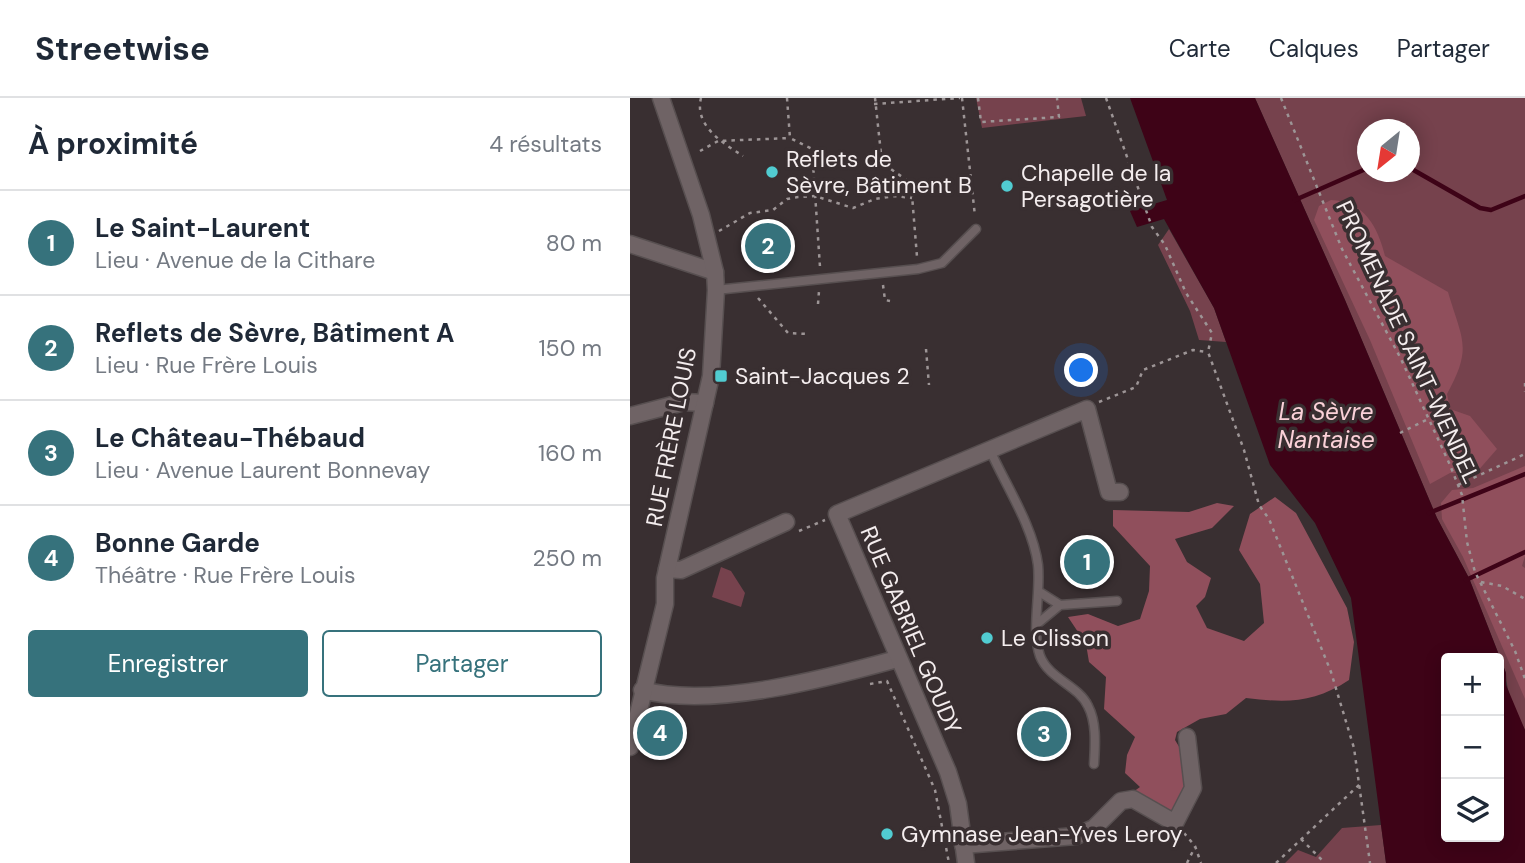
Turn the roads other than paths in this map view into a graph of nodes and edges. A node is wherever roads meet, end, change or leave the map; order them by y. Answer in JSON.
{"nodes":[{"id":1,"x":661,"y":98,"type":"edge"},
{"id":2,"x":976,"y":229,"type":"road end"},
{"id":3,"x":630,"y":244,"type":"edge"},
{"id":4,"x":715,"y":272,"type":"junction"},
{"id":5,"x":716,"y":290,"type":"junction"},
{"id":6,"x":705,"y":404,"type":"junction"},
{"id":7,"x":630,"y":416,"type":"edge"},
{"id":8,"x":990,"y":450,"type":"junction"},
{"id":9,"x":1120,"y":492,"type":"dead end"},
{"id":10,"x":786,"y":522,"type":"dead end"},
{"id":11,"x":667,"y":569,"type":"junction"},
{"id":12,"x":1041,"y":593,"type":"junction"},
{"id":13,"x":1117,"y":601,"type":"dead end"},
{"id":14,"x":1060,"y":606,"type":"junction"},
{"id":15,"x":1037,"y":624,"type":"junction"},
{"id":16,"x":897,"y":659,"type":"junction"},
{"id":17,"x":642,"y":690,"type":"junction"},
{"id":18,"x":1187,"y":737,"type":"dead end"},
{"id":19,"x":630,"y":747,"type":"edge"},
{"id":20,"x":1094,"y":764,"type":"dead end"},
{"id":21,"x":964,"y":845,"type":"junction"},
{"id":22,"x":966,"y":863,"type":"edge"}],
"edges":[{"from":1,"to":4,"type":"street","name":"RUE FRÈRE LOUIS"},
{"from":2,"to":5,"type":"lane"},
{"from":3,"to":4,"type":"street"},
{"from":4,"to":5,"type":"street","name":"RUE FRÈRE LOUIS"},
{"from":5,"to":6,"type":"street","name":"RUE FRÈRE LOUIS"},
{"from":6,"to":7,"type":"street"},
{"from":6,"to":11,"type":"street","name":"RUE FRÈRE LOUIS"},
{"from":8,"to":9,"type":"street","name":"RUE GABRIEL GOUDY"},
{"from":8,"to":12,"type":"lane"},
{"from":8,"to":16,"type":"street","name":"RUE GABRIEL GOUDY"},
{"from":10,"to":11,"type":"street"},
{"from":11,"to":17,"type":"street","name":"RUE FRÈRE LOUIS"},
{"from":12,"to":14,"type":"lane"},
{"from":12,"to":15,"type":"lane"},
{"from":13,"to":14,"type":"lane"},
{"from":14,"to":15,"type":"lane"},
{"from":15,"to":20,"type":"lane"},
{"from":16,"to":17,"type":"street"},
{"from":16,"to":21,"type":"street","name":"RUE GABRIEL GOUDY"},
{"from":17,"to":19,"type":"street","name":"RUE FRÈRE LOUIS"},
{"from":18,"to":21,"type":"street"},
{"from":21,"to":22,"type":"street","name":"RUE GABRIEL GOUDY"}]}
